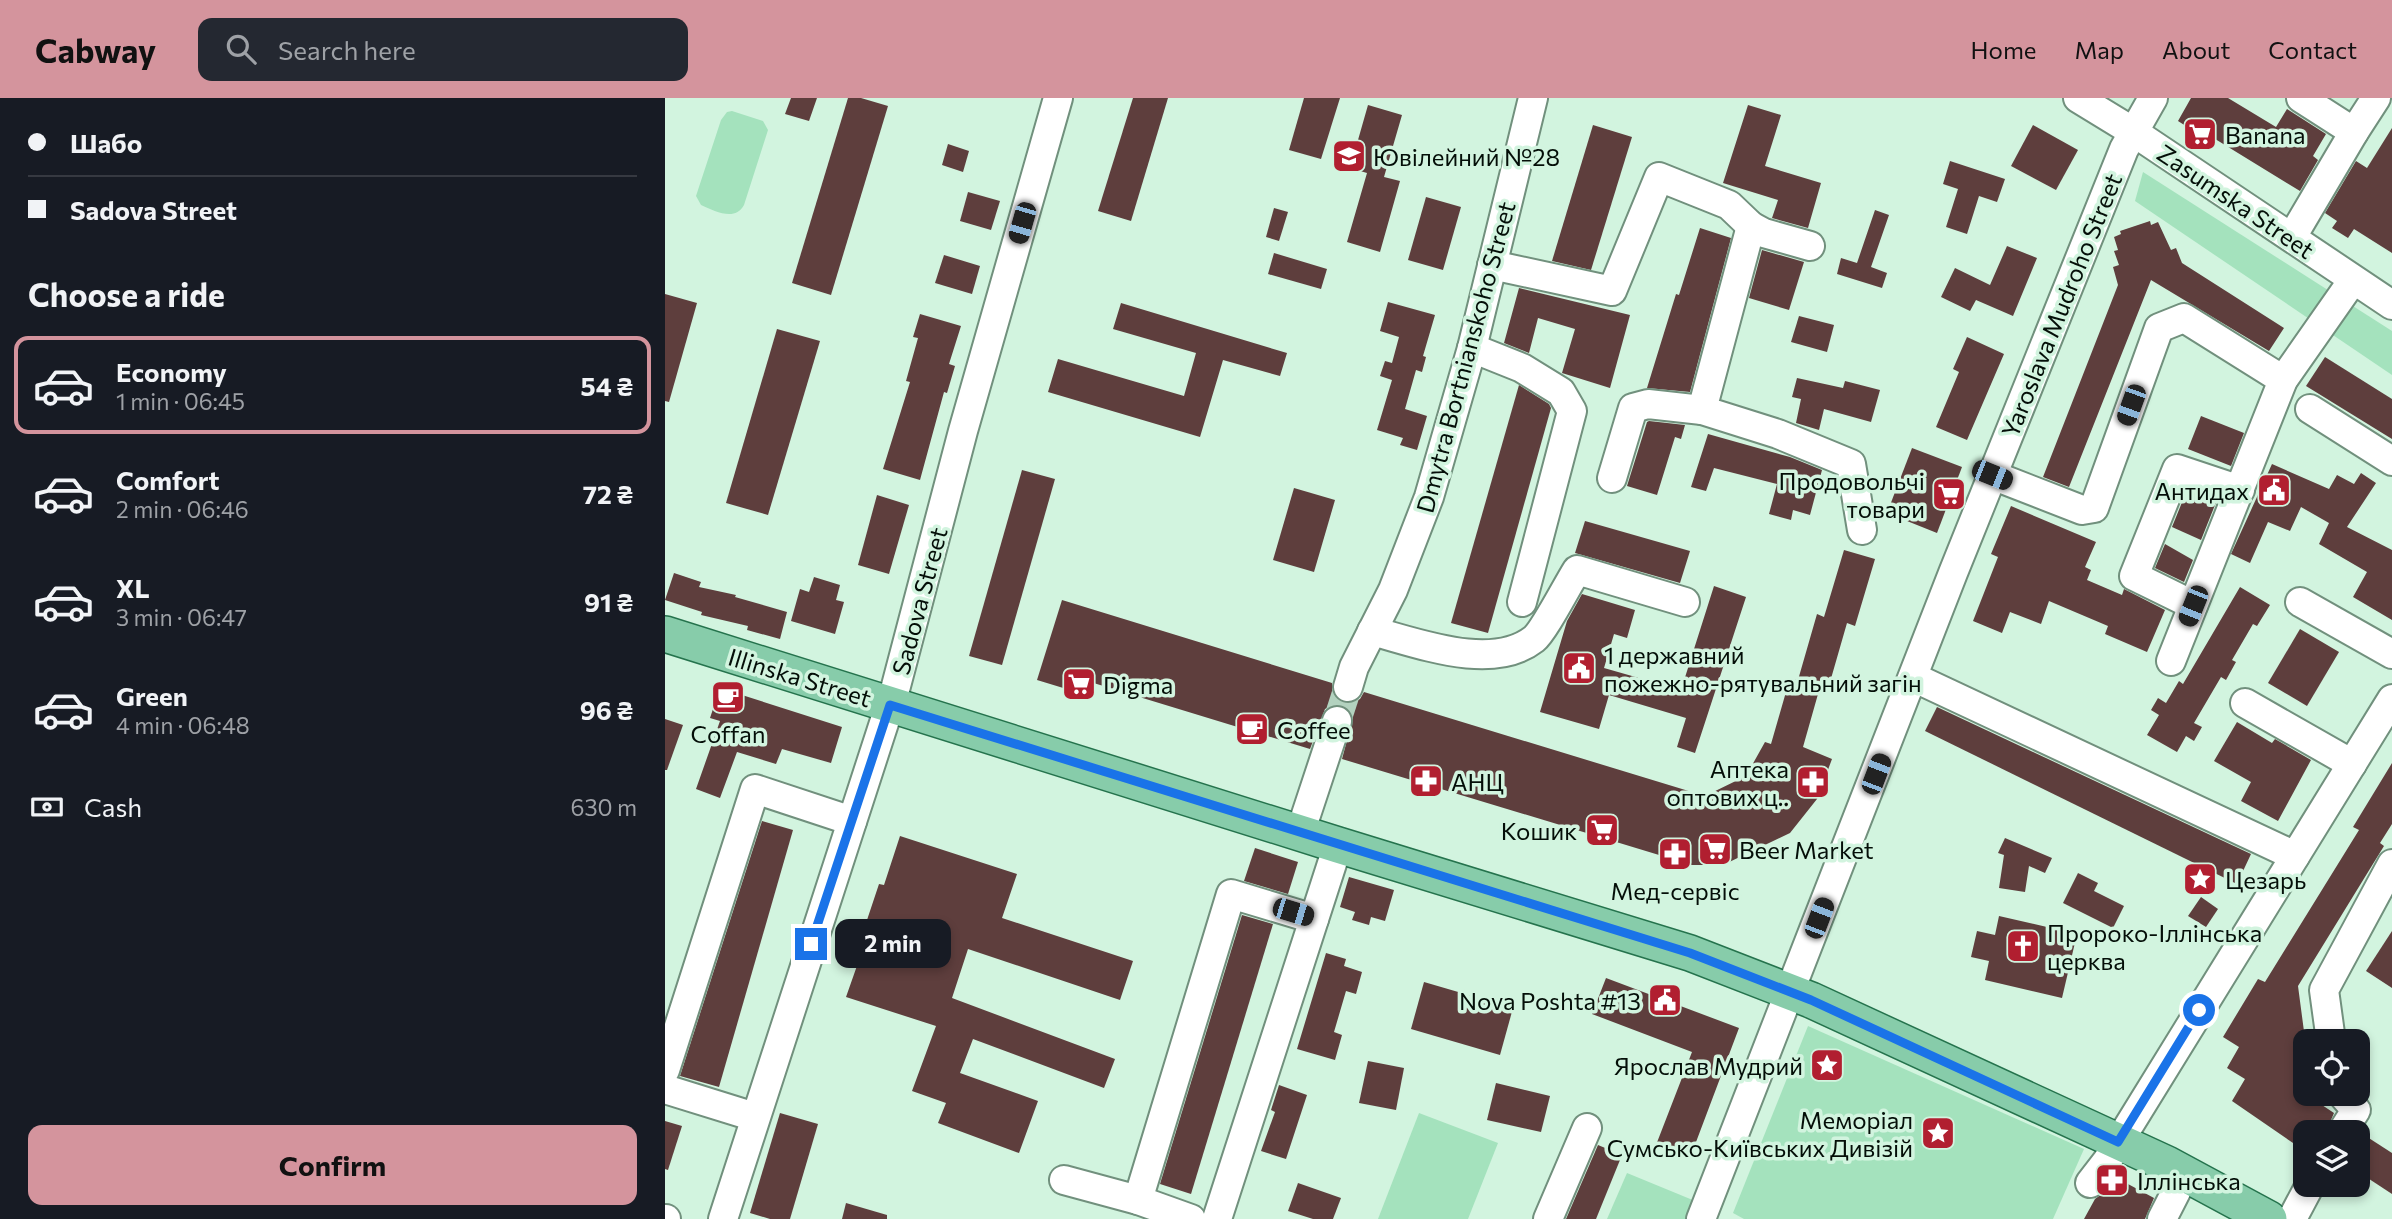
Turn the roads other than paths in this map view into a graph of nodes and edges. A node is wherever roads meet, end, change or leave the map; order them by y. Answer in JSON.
{"nodes":[{"id":1,"x":1058,"y":98,"type":"edge"},
{"id":2,"x":1533,"y":98,"type":"edge"},
{"id":3,"x":2078,"y":98,"type":"edge"},
{"id":4,"x":2153,"y":98,"type":"edge"},
{"id":5,"x":2301,"y":98,"type":"edge"},
{"id":6,"x":2376,"y":98,"type":"edge"},
{"id":7,"x":2132,"y":131,"type":"junction"},
{"id":8,"x":2354,"y":132,"type":"junction"},
{"id":9,"x":1751,"y":226,"type":"junction"},
{"id":10,"x":2292,"y":237,"type":"junction"},
{"id":11,"x":1809,"y":246,"type":"dead end"},
{"id":12,"x":1492,"y":265,"type":"junction"},
{"id":13,"x":2353,"y":280,"type":"junction"},
{"id":14,"x":2392,"y":305,"type":"edge"},
{"id":15,"x":1472,"y":348,"type":"junction"},
{"id":16,"x":2283,"y":380,"type":"junction"},
{"id":17,"x":2311,"y":409,"type":"dead end"},
{"id":18,"x":1702,"y":410,"type":"junction"},
{"id":19,"x":2392,"y":461,"type":"edge"},
{"id":20,"x":1992,"y":475,"type":"junction"},
{"id":21,"x":1612,"y":478,"type":"dead end"},
{"id":22,"x":2240,"y":490,"type":"junction"},
{"id":23,"x":1862,"y":530,"type":"dead end"},
{"id":24,"x":2300,"y":601,"type":"dead end"},
{"id":25,"x":1522,"y":602,"type":"dead end"},
{"id":26,"x":1685,"y":602,"type":"dead end"},
{"id":27,"x":2193,"y":606,"type":"junction"},
{"id":28,"x":1372,"y":631,"type":"junction"},
{"id":29,"x":665,"y":634,"type":"edge"},
{"id":30,"x":2392,"y":654,"type":"edge"},
{"id":31,"x":2171,"y":661,"type":"dead end"},
{"id":32,"x":1913,"y":677,"type":"junction"},
{"id":33,"x":1347,"y":687,"type":"tunnel mouth"},
{"id":34,"x":2392,"y":699,"type":"edge"},
{"id":35,"x":2245,"y":703,"type":"dead end"},
{"id":36,"x":890,"y":705,"type":"junction"},
{"id":37,"x":1337,"y":721,"type":"tunnel mouth"},
{"id":38,"x":2352,"y":764,"type":"junction"},
{"id":39,"x":852,"y":821,"type":"junction"},
{"id":40,"x":1300,"y":833,"type":"junction"},
{"id":41,"x":1338,"y":845,"type":"junction"},
{"id":42,"x":2295,"y":856,"type":"junction"},
{"id":43,"x":2392,"y":863,"type":"edge"},
{"id":44,"x":1314,"y":919,"type":"junction"},
{"id":45,"x":1790,"y":992,"type":"junction"},
{"id":46,"x":2329,"y":1029,"type":"edge"},
{"id":47,"x":665,"y":1070,"type":"edge"},
{"id":48,"x":665,"y":1089,"type":"edge"},
{"id":49,"x":754,"y":1117,"type":"junction"},
{"id":50,"x":1587,"y":1128,"type":"dead end"},
{"id":51,"x":2118,"y":1142,"type":"junction"},
{"id":52,"x":2185,"y":1174,"type":"junction"},
{"id":53,"x":1064,"y":1180,"type":"dead end"},
{"id":54,"x":2090,"y":1183,"type":"dead end"},
{"id":55,"x":2304,"y":1197,"type":"edge"},
{"id":56,"x":1138,"y":1200,"type":"junction"},
{"id":57,"x":723,"y":1219,"type":"edge"},
{"id":58,"x":1191,"y":1219,"type":"edge"},
{"id":59,"x":1217,"y":1219,"type":"edge"},
{"id":60,"x":1548,"y":1219,"type":"edge"},
{"id":61,"x":1701,"y":1219,"type":"edge"},
{"id":62,"x":2162,"y":1219,"type":"edge"},
{"id":63,"x":2269,"y":1219,"type":"edge"},
{"id":64,"x":2292,"y":1219,"type":"edge"}],
"edges":[{"from":1,"to":36,"type":"street","name":"Sadova Street"},
{"from":2,"to":12,"type":"street","name":"Dmytra Bortnianskoho Street"},
{"from":3,"to":7,"type":"street","name":"Zasumska Street"},
{"from":4,"to":7,"type":"street","name":"Yaroslava Mudroho Street"},
{"from":5,"to":8,"type":"street"},
{"from":6,"to":8,"type":"street"},
{"from":7,"to":10,"type":"street","name":"Zasumska Street"},
{"from":7,"to":20,"type":"street","name":"Yaroslava Mudroho Street"},
{"from":8,"to":10,"type":"street"},
{"from":9,"to":11,"type":"street"},
{"from":9,"to":12,"type":"street"},
{"from":9,"to":18,"type":"street"},
{"from":10,"to":13,"type":"street","name":"Zasumska Street"},
{"from":12,"to":15,"type":"street","name":"Dmytra Bortnianskoho Street"},
{"from":13,"to":14,"type":"street","name":"Zasumska Street"},
{"from":13,"to":16,"type":"street"},
{"from":15,"to":25,"type":"street"},
{"from":15,"to":28,"type":"street","name":"Dmytra Bortnianskoho Street"},
{"from":16,"to":20,"type":"street"},
{"from":16,"to":22,"type":"street"},
{"from":17,"to":19,"type":"street"},
{"from":18,"to":21,"type":"street"},
{"from":18,"to":23,"type":"street"},
{"from":20,"to":32,"type":"street","name":"Yaroslava Mudroho Street"},
{"from":22,"to":27,"type":"street"},
{"from":22,"to":27,"type":"street"},
{"from":24,"to":30,"type":"street"},
{"from":26,"to":28,"type":"street"},
{"from":27,"to":31,"type":"street"},
{"from":28,"to":33,"type":"street","name":"Dmytra Bortnianskoho Street"},
{"from":29,"to":36,"type":"main road","name":"Illinska Street"},
{"from":32,"to":42,"type":"street"},
{"from":32,"to":45,"type":"street","name":"Yaroslava Mudroho Street"},
{"from":34,"to":38,"type":"street"},
{"from":35,"to":38,"type":"street"},
{"from":36,"to":39,"type":"street","name":"Sadova Street"},
{"from":36,"to":40,"type":"main road","name":"Illinska Street"},
{"from":37,"to":40,"type":"street"},
{"from":38,"to":42,"type":"street"},
{"from":39,"to":47,"type":"street"},
{"from":39,"to":49,"type":"street","name":"Sadova Street"},
{"from":40,"to":41,"type":"main road","name":"Illinska Street"},
{"from":41,"to":44,"type":"street"},
{"from":41,"to":45,"type":"main road","name":"Illinska Street"},
{"from":42,"to":51,"type":"street"},
{"from":43,"to":46,"type":"street"},
{"from":44,"to":56,"type":"street"},
{"from":44,"to":59,"type":"street"},
{"from":45,"to":51,"type":"main road","name":"Illinska Street"},
{"from":45,"to":61,"type":"street","name":"Yaroslava Mudroho Street"},
{"from":48,"to":49,"type":"street"},
{"from":49,"to":57,"type":"street","name":"Sadova Street"},
{"from":50,"to":60,"type":"street"},
{"from":51,"to":52,"type":"main road","name":"Illinska Street"},
{"from":51,"to":54,"type":"street"},
{"from":52,"to":62,"type":"street"},
{"from":52,"to":63,"type":"main road","name":"Illinska Street"},
{"from":53,"to":56,"type":"street"},
{"from":55,"to":64,"type":"street"},
{"from":56,"to":58,"type":"street"}]}
